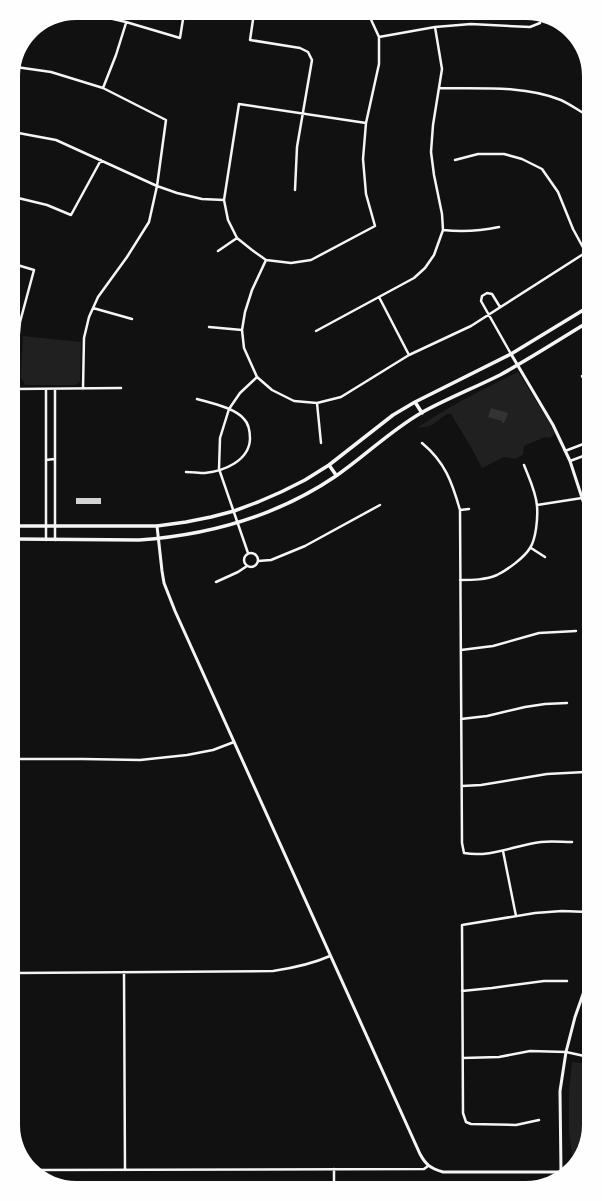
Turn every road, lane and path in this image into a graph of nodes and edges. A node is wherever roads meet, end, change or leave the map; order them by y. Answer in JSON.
{"nodes":[{"id":1,"x":117,"y":20,"type":"edge"},
{"id":2,"x":183,"y":20,"type":"edge"},
{"id":3,"x":253,"y":20,"type":"edge"},
{"id":4,"x":371,"y":20,"type":"edge"},
{"id":5,"x":126,"y":22,"type":"junction"},
{"id":6,"x":540,"y":23,"type":"dead end"},
{"id":7,"x":435,"y":28,"type":"junction"},
{"id":8,"x":379,"y":37,"type":"junction"},
{"id":9,"x":21,"y":68,"type":"edge"},
{"id":10,"x":103,"y":88,"type":"junction"},
{"id":11,"x":439,"y":88,"type":"junction"},
{"id":12,"x":303,"y":113,"type":"junction"},
{"id":13,"x":582,"y":113,"type":"edge"},
{"id":14,"x":366,"y":123,"type":"junction"},
{"id":15,"x":20,"y":133,"type":"edge"},
{"id":16,"x":101,"y":160,"type":"junction"},
{"id":17,"x":455,"y":160,"type":"dead end"},
{"id":18,"x":158,"y":186,"type":"junction"},
{"id":19,"x":295,"y":190,"type":"dead end"},
{"id":20,"x":20,"y":198,"type":"edge"},
{"id":21,"x":224,"y":200,"type":"junction"},
{"id":22,"x":499,"y":227,"type":"dead end"},
{"id":23,"x":443,"y":230,"type":"junction"},
{"id":24,"x":237,"y":238,"type":"junction"},
{"id":25,"x":582,"y":246,"type":"edge"},
{"id":26,"x":218,"y":251,"type":"dead end"},
{"id":27,"x":582,"y":254,"type":"edge"},
{"id":28,"x":266,"y":260,"type":"junction"},
{"id":29,"x":20,"y":266,"type":"edge"},
{"id":30,"x":379,"y":297,"type":"junction"},
{"id":31,"x":500,"y":307,"type":"junction"},
{"id":32,"x":93,"y":308,"type":"junction"},
{"id":33,"x":582,"y":311,"type":"edge"},
{"id":34,"x":488,"y":316,"type":"junction"},
{"id":35,"x":132,"y":319,"type":"dead end"},
{"id":36,"x":20,"y":322,"type":"edge"},
{"id":37,"x":582,"y":326,"type":"edge"},
{"id":38,"x":209,"y":327,"type":"dead end"},
{"id":39,"x":242,"y":330,"type":"junction"},
{"id":40,"x":316,"y":331,"type":"dead end"},
{"id":41,"x":511,"y":354,"type":"junction"},
{"id":42,"x":409,"y":355,"type":"junction"},
{"id":43,"x":517,"y":365,"type":"junction"},
{"id":44,"x":257,"y":377,"type":"junction"},
{"id":45,"x":83,"y":388,"type":"junction"},
{"id":46,"x":121,"y":388,"type":"dead end"},
{"id":47,"x":20,"y":389,"type":"edge"},
{"id":48,"x":46,"y":389,"type":"junction"},
{"id":49,"x":55,"y":389,"type":"junction"},
{"id":50,"x":197,"y":399,"type":"dead end"},
{"id":51,"x":415,"y":402,"type":"junction"},
{"id":52,"x":318,"y":403,"type":"junction"},
{"id":53,"x":229,"y":409,"type":"junction"},
{"id":54,"x":422,"y":413,"type":"junction"},
{"id":55,"x":321,"y":443,"type":"dead end"},
{"id":56,"x":422,"y":443,"type":"dead end"},
{"id":57,"x":582,"y":445,"type":"edge"},
{"id":58,"x":566,"y":451,"type":"junction"},
{"id":59,"x":582,"y":456,"type":"edge"},
{"id":60,"x":46,"y":460,"type":"junction"},
{"id":61,"x":54,"y":460,"type":"junction"},
{"id":62,"x":570,"y":461,"type":"junction"},
{"id":63,"x":329,"y":465,"type":"junction"},
{"id":64,"x":524,"y":465,"type":"dead end"},
{"id":65,"x":219,"y":469,"type":"junction"},
{"id":66,"x":186,"y":472,"type":"dead end"},
{"id":67,"x":336,"y":475,"type":"junction"},
{"id":68,"x":582,"y":498,"type":"joint"},
{"id":69,"x":380,"y":505,"type":"dead end"},
{"id":70,"x":537,"y":505,"type":"junction"},
{"id":71,"x":469,"y":509,"type":"dead end"},
{"id":72,"x":460,"y":510,"type":"junction"},
{"id":73,"x":234,"y":511,"type":"junction"},
{"id":74,"x":238,"y":523,"type":"junction"},
{"id":75,"x":20,"y":526,"type":"edge"},
{"id":76,"x":157,"y":526,"type":"junction"},
{"id":77,"x":46,"y":527,"type":"junction"},
{"id":78,"x":55,"y":527,"type":"junction"},
{"id":79,"x":158,"y":538,"type":"junction"},
{"id":80,"x":20,"y":539,"type":"edge"},
{"id":81,"x":46,"y":540,"type":"junction"},
{"id":82,"x":55,"y":540,"type":"junction"},
{"id":83,"x":530,"y":548,"type":"junction"},
{"id":84,"x":248,"y":553,"type":"junction"},
{"id":85,"x":546,"y":557,"type":"dead end"},
{"id":86,"x":258,"y":561,"type":"junction"},
{"id":87,"x":247,"y":566,"type":"junction"},
{"id":88,"x":460,"y":580,"type":"junction"},
{"id":89,"x":216,"y":582,"type":"dead end"},
{"id":90,"x":576,"y":631,"type":"dead end"},
{"id":91,"x":461,"y":650,"type":"junction"},
{"id":92,"x":566,"y":703,"type":"dead end"},
{"id":93,"x":461,"y":719,"type":"junction"},
{"id":94,"x":234,"y":742,"type":"junction"},
{"id":95,"x":20,"y":759,"type":"edge"},
{"id":96,"x":582,"y":772,"type":"edge"},
{"id":97,"x":462,"y":786,"type":"junction"},
{"id":98,"x":572,"y":842,"type":"dead end"},
{"id":99,"x":503,"y":851,"type":"junction"},
{"id":100,"x":582,"y":912,"type":"edge"},
{"id":101,"x":516,"y":916,"type":"junction"},
{"id":102,"x":330,"y":956,"type":"junction"},
{"id":103,"x":124,"y":972,"type":"junction"},
{"id":104,"x":20,"y":973,"type":"edge"},
{"id":105,"x":567,"y":981,"type":"dead end"},
{"id":106,"x":462,"y":991,"type":"junction"},
{"id":107,"x":582,"y":997,"type":"edge"},
{"id":108,"x":566,"y":1052,"type":"junction"},
{"id":109,"x":582,"y":1055,"type":"edge"},
{"id":110,"x":463,"y":1058,"type":"junction"},
{"id":111,"x":539,"y":1120,"type":"dead end"},
{"id":112,"x":428,"y":1166,"type":"junction"},
{"id":113,"x":562,"y":1167,"type":"edge"},
{"id":114,"x":334,"y":1169,"type":"junction"},
{"id":115,"x":42,"y":1170,"type":"edge"},
{"id":116,"x":126,"y":1170,"type":"junction"},
{"id":117,"x":555,"y":1172,"type":"edge"},
{"id":118,"x":334,"y":1181,"type":"edge"}],
"edges":[{"from":1,"to":5,"type":"street"},
{"from":2,"to":5,"type":"street"},
{"from":3,"to":12,"type":"street"},
{"from":4,"to":8,"type":"street"},
{"from":5,"to":10,"type":"street"},
{"from":6,"to":7,"type":"street"},
{"from":7,"to":8,"type":"street"},
{"from":7,"to":11,"type":"street"},
{"from":8,"to":14,"type":"street"},
{"from":9,"to":10,"type":"street"},
{"from":10,"to":18,"type":"street"},
{"from":11,"to":13,"type":"street"},
{"from":11,"to":23,"type":"street"},
{"from":12,"to":14,"type":"street"},
{"from":12,"to":19,"type":"street"},
{"from":12,"to":21,"type":"street"},
{"from":14,"to":28,"type":"street"},
{"from":15,"to":16,"type":"street"},
{"from":16,"to":18,"type":"street"},
{"from":16,"to":20,"type":"street"},
{"from":17,"to":25,"type":"street"},
{"from":18,"to":21,"type":"street"},
{"from":18,"to":32,"type":"street"},
{"from":21,"to":24,"type":"street"},
{"from":22,"to":23,"type":"street"},
{"from":23,"to":30,"type":"street"},
{"from":24,"to":26,"type":"street"},
{"from":24,"to":28,"type":"street"},
{"from":27,"to":31,"type":"street"},
{"from":28,"to":39,"type":"street"},
{"from":29,"to":36,"type":"street"},
{"from":30,"to":40,"type":"street"},
{"from":30,"to":42,"type":"street"},
{"from":31,"to":34,"type":"street"},
{"from":31,"to":34,"type":"street"},
{"from":32,"to":35,"type":"street"},
{"from":32,"to":45,"type":"street"},
{"from":33,"to":41,"type":"main road"},
{"from":34,"to":41,"type":"street"},
{"from":34,"to":42,"type":"street"},
{"from":37,"to":43,"type":"main road"},
{"from":38,"to":39,"type":"street"},
{"from":39,"to":44,"type":"street"},
{"from":41,"to":43,"type":"street"},
{"from":41,"to":51,"type":"main road"},
{"from":42,"to":52,"type":"street"},
{"from":43,"to":54,"type":"main road"},
{"from":43,"to":58,"type":"street"},
{"from":44,"to":52,"type":"street"},
{"from":44,"to":53,"type":"street"},
{"from":45,"to":46,"type":"street"},
{"from":45,"to":49,"type":"street"},
{"from":47,"to":48,"type":"street"},
{"from":48,"to":49,"type":"street"},
{"from":48,"to":60,"type":"street"},
{"from":49,"to":61,"type":"street"},
{"from":50,"to":53,"type":"street"},
{"from":51,"to":54,"type":"main road"},
{"from":51,"to":63,"type":"main road"},
{"from":52,"to":55,"type":"street"},
{"from":53,"to":65,"type":"street"},
{"from":53,"to":65,"type":"street"},
{"from":54,"to":67,"type":"main road"},
{"from":56,"to":72,"type":"street"},
{"from":57,"to":58,"type":"street"},
{"from":58,"to":62,"type":"street"},
{"from":59,"to":62,"type":"street"},
{"from":60,"to":61,"type":"street"},
{"from":60,"to":77,"type":"street"},
{"from":61,"to":78,"type":"street"},
{"from":62,"to":68,"type":"street"},
{"from":63,"to":67,"type":"main road"},
{"from":63,"to":73,"type":"main road"},
{"from":64,"to":70,"type":"street"},
{"from":65,"to":66,"type":"street"},
{"from":65,"to":73,"type":"street"},
{"from":67,"to":74,"type":"main road"},
{"from":68,"to":70,"type":"street"},
{"from":69,"to":86,"type":"street"},
{"from":70,"to":83,"type":"street"},
{"from":71,"to":72,"type":"street"},
{"from":72,"to":88,"type":"street"},
{"from":73,"to":74,"type":"street"},
{"from":73,"to":76,"type":"main road"},
{"from":74,"to":79,"type":"main road"},
{"from":74,"to":84,"type":"street"},
{"from":75,"to":77,"type":"main road"},
{"from":76,"to":78,"type":"main road"},
{"from":76,"to":79,"type":"street"},
{"from":77,"to":78,"type":"main road"},
{"from":77,"to":81,"type":"street"},
{"from":78,"to":82,"type":"street"},
{"from":79,"to":82,"type":"main road"},
{"from":79,"to":94,"type":"street"},
{"from":80,"to":81,"type":"main road"},
{"from":81,"to":82,"type":"main road"},
{"from":83,"to":85,"type":"street"},
{"from":83,"to":88,"type":"street"},
{"from":84,"to":86,"type":"street"},
{"from":84,"to":87,"type":"street"},
{"from":86,"to":87,"type":"street"},
{"from":87,"to":89,"type":"street"},
{"from":88,"to":91,"type":"street"},
{"from":90,"to":91,"type":"street"},
{"from":91,"to":93,"type":"street"},
{"from":92,"to":93,"type":"street"},
{"from":93,"to":97,"type":"street"},
{"from":94,"to":95,"type":"street"},
{"from":94,"to":102,"type":"street"},
{"from":96,"to":97,"type":"street"},
{"from":97,"to":99,"type":"street"},
{"from":98,"to":99,"type":"street"},
{"from":99,"to":101,"type":"street"},
{"from":100,"to":101,"type":"street"},
{"from":101,"to":106,"type":"street"},
{"from":102,"to":103,"type":"street"},
{"from":102,"to":112,"type":"street"},
{"from":103,"to":104,"type":"street"},
{"from":103,"to":116,"type":"street"},
{"from":105,"to":106,"type":"street"},
{"from":106,"to":110,"type":"street"},
{"from":107,"to":108,"type":"street"},
{"from":108,"to":109,"type":"street"},
{"from":108,"to":110,"type":"street"},
{"from":108,"to":113,"type":"street"},
{"from":110,"to":111,"type":"street"},
{"from":112,"to":114,"type":"street"},
{"from":112,"to":117,"type":"street"},
{"from":114,"to":116,"type":"street"},
{"from":114,"to":118,"type":"street"},
{"from":115,"to":116,"type":"street"}]}
